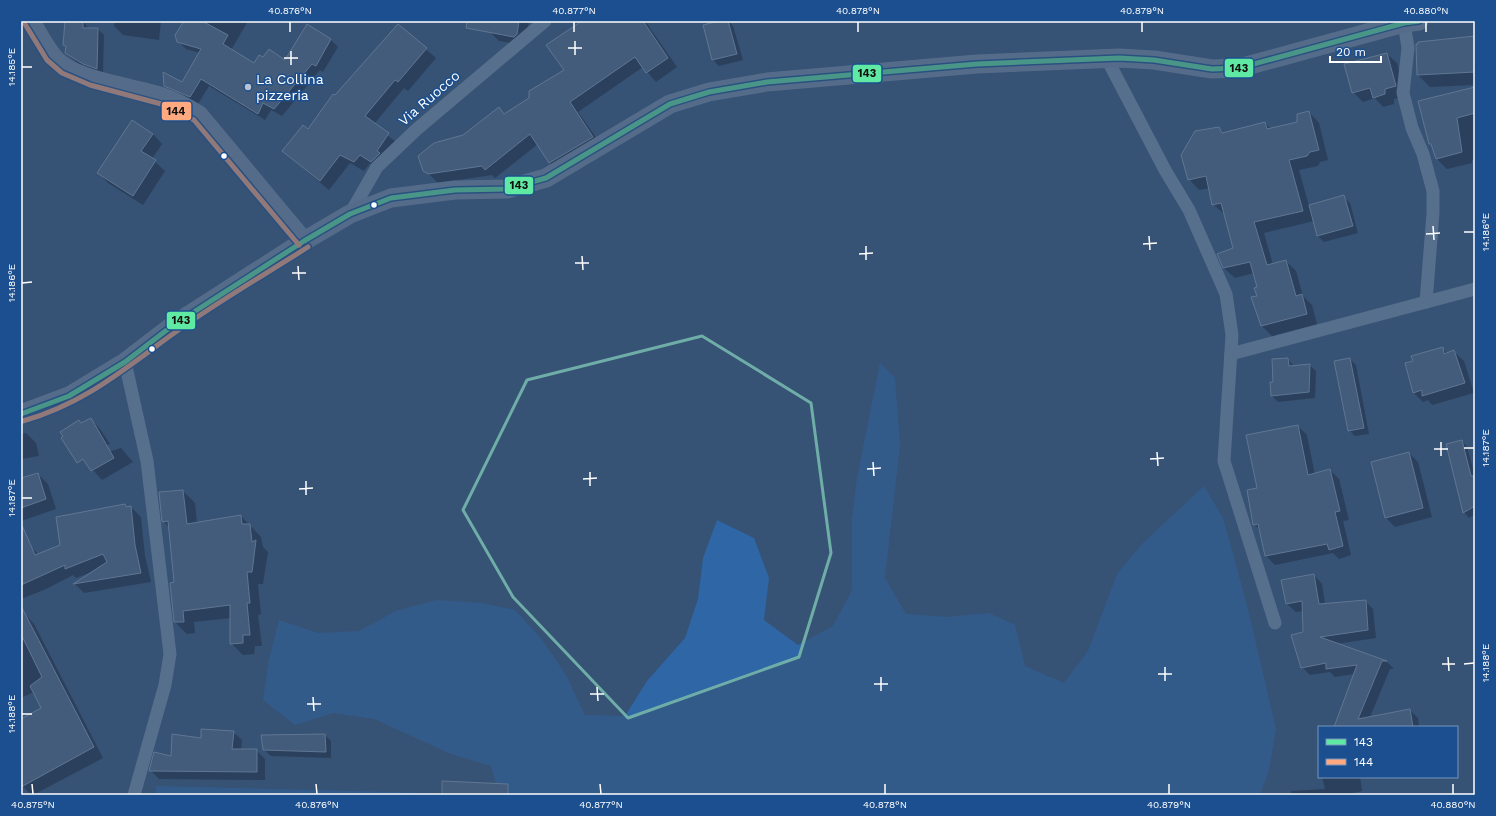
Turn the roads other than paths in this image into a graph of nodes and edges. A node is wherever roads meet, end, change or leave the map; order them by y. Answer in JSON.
{"nodes":[{"id":1,"x":31,"y":21,"type":"edge"},
{"id":2,"x":545,"y":21,"type":"edge"},
{"id":3,"x":1412,"y":22,"type":"edge"},
{"id":4,"x":1107,"y":59,"type":"junction"},
{"id":5,"x":350,"y":214,"type":"junction"},
{"id":6,"x":304,"y":241,"type":"junction"},
{"id":7,"x":1475,"y":289,"type":"edge"},
{"id":8,"x":1426,"y":302,"type":"junction"},
{"id":9,"x":1231,"y":354,"type":"junction"},
{"id":10,"x":125,"y":362,"type":"junction"},
{"id":11,"x":21,"y":414,"type":"edge"},
{"id":12,"x":1275,"y":623,"type":"dead end"},
{"id":13,"x":134,"y":795,"type":"edge"}],
"edges":[{"from":1,"to":6,"type":"street"},
{"from":2,"to":5,"type":"street","name":"Via Ruocco"},
{"from":3,"to":4,"type":"street"},
{"from":3,"to":8,"type":"street"},
{"from":4,"to":5,"type":"street"},
{"from":4,"to":9,"type":"street"},
{"from":5,"to":6,"type":"street"},
{"from":6,"to":10,"type":"street"},
{"from":7,"to":8,"type":"street"},
{"from":8,"to":9,"type":"street"},
{"from":9,"to":12,"type":"street"},
{"from":10,"to":11,"type":"street"},
{"from":10,"to":13,"type":"street"}]}
